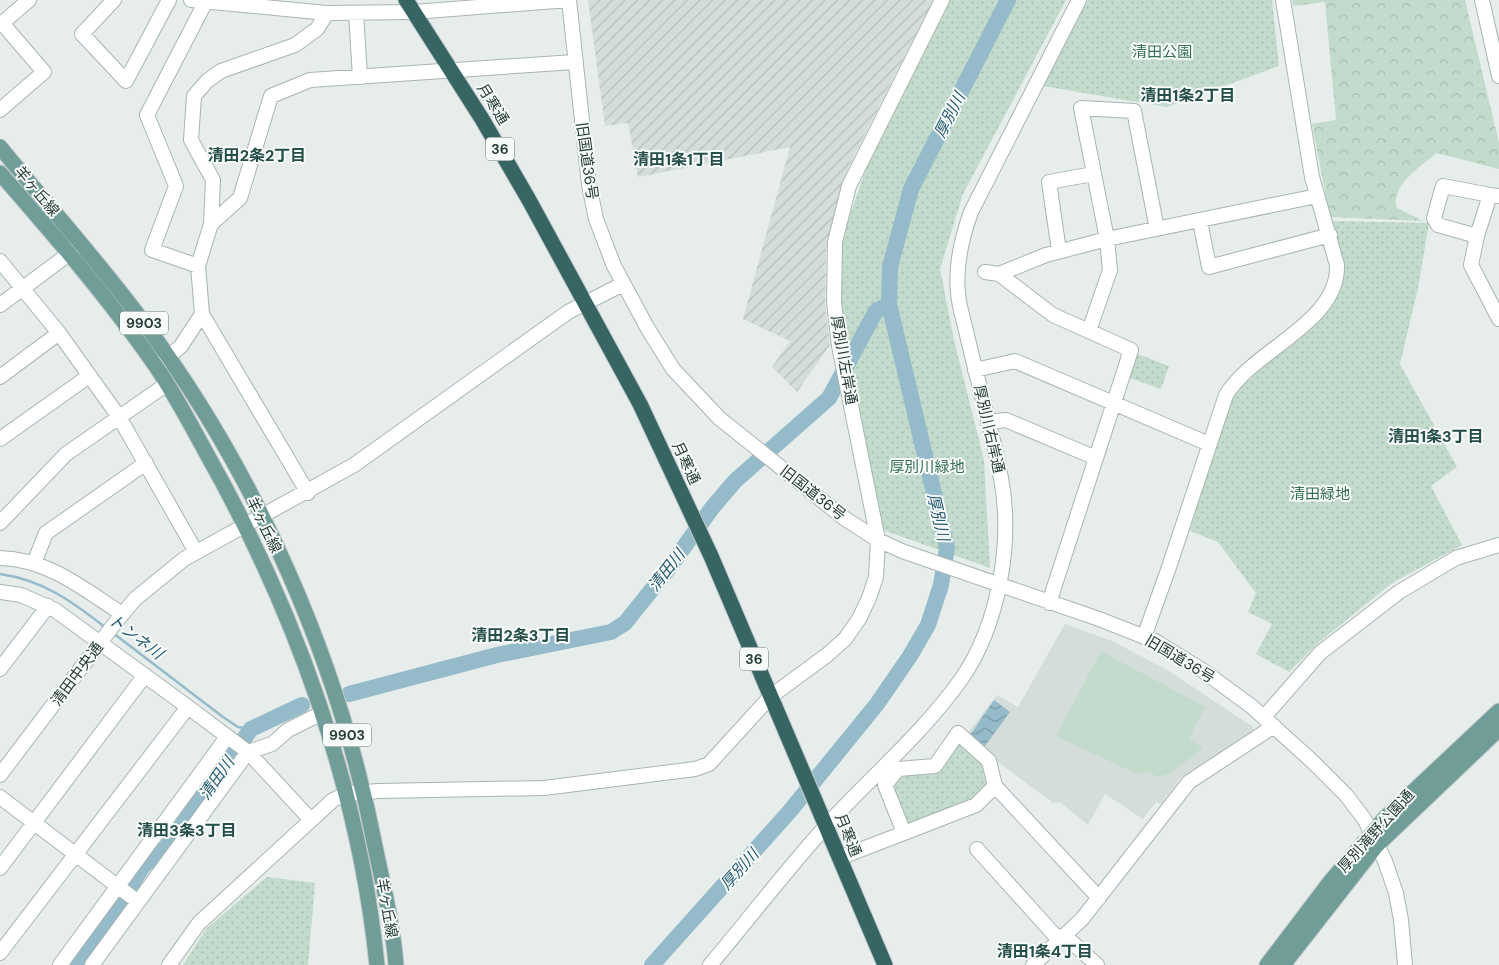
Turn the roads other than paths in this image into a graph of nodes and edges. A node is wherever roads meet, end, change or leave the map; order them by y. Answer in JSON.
{"nodes":[{"id":1,"x":28,"y":0,"type":"edge"},
{"id":2,"x":114,"y":0,"type":"edge"},
{"id":3,"x":169,"y":0,"type":"edge"},
{"id":4,"x":191,"y":0,"type":"edge"},
{"id":5,"x":569,"y":0,"type":"edge"},
{"id":6,"x":942,"y":0,"type":"edge"},
{"id":7,"x":1080,"y":0,"type":"edge"},
{"id":8,"x":1283,"y":0,"type":"edge"},
{"id":9,"x":1482,"y":0,"type":"edge"},
{"id":10,"x":206,"y":1,"type":"junction"},
{"id":11,"x":410,"y":6,"type":"edge"},
{"id":12,"x":356,"y":12,"type":"junction"},
{"id":13,"x":327,"y":13,"type":"junction"},
{"id":14,"x":1,"y":24,"type":"edge"},
{"id":15,"x":574,"y":62,"type":"junction"},
{"id":16,"x":452,"y":71,"type":"junction"},
{"id":17,"x":1499,"y":76,"type":"edge"},
{"id":18,"x":360,"y":77,"type":"junction"},
{"id":19,"x":0,"y":110,"type":"edge"},
{"id":20,"x":0,"y":147,"type":"edge"},
{"id":21,"x":0,"y":173,"type":"edge"},
{"id":22,"x":1093,"y":174,"type":"junction"},
{"id":23,"x":1318,"y":196,"type":"junction"},
{"id":24,"x":1495,"y":196,"type":"edge"},
{"id":25,"x":1200,"y":221,"type":"junction"},
{"id":26,"x":211,"y":224,"type":"junction"},
{"id":27,"x":1157,"y":229,"type":"junction"},
{"id":28,"x":1330,"y":235,"type":"junction"},
{"id":29,"x":1477,"y":236,"type":"junction"},
{"id":30,"x":1107,"y":239,"type":"junction"},
{"id":31,"x":76,"y":249,"type":"junction"},
{"id":32,"x":1059,"y":251,"type":"junction"},
{"id":33,"x":0,"y":261,"type":"edge"},
{"id":34,"x":198,"y":266,"type":"junction"},
{"id":35,"x":985,"y":272,"type":"dead end"},
{"id":36,"x":1000,"y":274,"type":"junction"},
{"id":37,"x":623,"y":284,"type":"junction"},
{"id":38,"x":23,"y":289,"type":"junction"},
{"id":39,"x":586,"y":303,"type":"junction"},
{"id":40,"x":0,"y":305,"type":"edge"},
{"id":41,"x":202,"y":314,"type":"junction"},
{"id":42,"x":1499,"y":319,"type":"edge"},
{"id":43,"x":1089,"y":332,"type":"junction"},
{"id":44,"x":59,"y":333,"type":"junction"},
{"id":45,"x":162,"y":363,"type":"junction"},
{"id":46,"x":975,"y":370,"type":"junction"},
{"id":47,"x":89,"y":376,"type":"junction"},
{"id":48,"x":0,"y":377,"type":"edge"},
{"id":49,"x":167,"y":384,"type":"junction"},
{"id":50,"x":1114,"y":404,"type":"junction"},
{"id":51,"x":119,"y":417,"type":"junction"},
{"id":52,"x":988,"y":422,"type":"junction"},
{"id":53,"x":0,"y":439,"type":"edge"},
{"id":54,"x":1209,"y":444,"type":"junction"},
{"id":55,"x":1096,"y":458,"type":"junction"},
{"id":56,"x":146,"y":463,"type":"junction"},
{"id":57,"x":308,"y":493,"type":"junction"},
{"id":58,"x":5,"y":510,"type":"edge"},
{"id":59,"x":262,"y":516,"type":"junction"},
{"id":60,"x":0,"y":523,"type":"edge"},
{"id":61,"x":245,"y":526,"type":"junction"},
{"id":62,"x":878,"y":540,"type":"junction"},
{"id":63,"x":1499,"y":545,"type":"edge"},
{"id":64,"x":196,"y":552,"type":"junction"},
{"id":65,"x":0,"y":558,"type":"edge"},
{"id":66,"x":34,"y":563,"type":"junction"},
{"id":67,"x":999,"y":585,"type":"junction"},
{"id":68,"x":0,"y":592,"type":"edge"},
{"id":69,"x":1049,"y":603,"type":"junction"},
{"id":70,"x":48,"y":606,"type":"junction"},
{"id":71,"x":119,"y":618,"type":"junction"},
{"id":72,"x":1144,"y":637,"type":"junction"},
{"id":73,"x":102,"y":640,"type":"junction"},
{"id":74,"x":0,"y":668,"type":"edge"},
{"id":75,"x":145,"y":676,"type":"junction"},
{"id":76,"x":770,"y":697,"type":"junction"},
{"id":77,"x":188,"y":707,"type":"junction"},
{"id":78,"x":1499,"y":711,"type":"edge"},
{"id":79,"x":322,"y":713,"type":"junction"},
{"id":80,"x":1269,"y":722,"type":"junction"},
{"id":81,"x":1499,"y":729,"type":"edge"},
{"id":82,"x":238,"y":745,"type":"junction"},
{"id":83,"x":0,"y":775,"type":"edge"},
{"id":84,"x":995,"y":786,"type":"junction"},
{"id":85,"x":364,"y":792,"type":"junction"},
{"id":86,"x":346,"y":794,"type":"junction"},
{"id":87,"x":0,"y":797,"type":"edge"},
{"id":88,"x":310,"y":819,"type":"junction"},
{"id":89,"x":823,"y":819,"type":"junction"},
{"id":90,"x":34,"y":822,"type":"junction"},
{"id":91,"x":904,"y":833,"type":"junction"},
{"id":92,"x":1374,"y":839,"type":"junction"},
{"id":93,"x":977,"y":849,"type":"dead end"},
{"id":94,"x":76,"y":854,"type":"junction"},
{"id":95,"x":839,"y":858,"type":"junction"},
{"id":96,"x":0,"y":868,"type":"edge"},
{"id":97,"x":127,"y":894,"type":"junction"},
{"id":98,"x":1099,"y":898,"type":"junction"},
{"id":99,"x":1062,"y":938,"type":"junction"},
{"id":100,"x":0,"y":953,"type":"edge"},
{"id":101,"x":60,"y":965,"type":"edge"},
{"id":102,"x":92,"y":965,"type":"edge"},
{"id":103,"x":169,"y":965,"type":"edge"},
{"id":104,"x":377,"y":965,"type":"edge"},
{"id":105,"x":396,"y":965,"type":"edge"},
{"id":106,"x":710,"y":965,"type":"edge"},
{"id":107,"x":885,"y":965,"type":"edge"},
{"id":108,"x":1033,"y":965,"type":"edge"},
{"id":109,"x":1097,"y":965,"type":"edge"},
{"id":110,"x":1267,"y":965,"type":"edge"},
{"id":111,"x":1284,"y":965,"type":"edge"},
{"id":112,"x":1405,"y":965,"type":"edge"}],
"edges":[{"from":1,"to":14,"type":"street"},
{"from":2,"to":3,"type":"street"},
{"from":4,"to":10,"type":"street"},
{"from":5,"to":11,"type":"street"},
{"from":5,"to":15,"type":"street","name":"旧国道36号"},
{"from":6,"to":62,"type":"street","name":"厚別川左岸通"},
{"from":7,"to":46,"type":"street","name":"厚別川右岸通"},
{"from":8,"to":23,"type":"street"},
{"from":9,"to":17,"type":"street"},
{"from":10,"to":13,"type":"street"},
{"from":10,"to":34,"type":"street"},
{"from":11,"to":12,"type":"street"},
{"from":11,"to":16,"type":"highway","name":"月寒通","number":"36"},
{"from":12,"to":13,"type":"street"},
{"from":12,"to":18,"type":"street"},
{"from":13,"to":26,"type":"street"},
{"from":14,"to":19,"type":"street"},
{"from":15,"to":16,"type":"street"},
{"from":15,"to":37,"type":"street","name":"旧国道36号"},
{"from":16,"to":18,"type":"street"},
{"from":16,"to":39,"type":"highway","name":"月寒通","number":"36"},
{"from":18,"to":26,"type":"street"},
{"from":20,"to":31,"type":"main road","name":"羊ヶ丘線","number":"9903"},
{"from":21,"to":31,"type":"main road","name":"羊ヶ丘線","number":"9903"},
{"from":22,"to":27,"type":"street"},
{"from":22,"to":30,"type":"street"},
{"from":22,"to":32,"type":"street"},
{"from":23,"to":25,"type":"street"},
{"from":23,"to":28,"type":"street"},
{"from":24,"to":29,"type":"street"},
{"from":24,"to":29,"type":"street"},
{"from":25,"to":27,"type":"street"},
{"from":25,"to":28,"type":"street"},
{"from":26,"to":34,"type":"street"},
{"from":27,"to":30,"type":"street"},
{"from":28,"to":54,"type":"street"},
{"from":29,"to":42,"type":"street"},
{"from":30,"to":32,"type":"street"},
{"from":30,"to":43,"type":"street"},
{"from":31,"to":38,"type":"street"},
{"from":31,"to":45,"type":"main road","name":"羊ヶ丘線","number":"9903"},
{"from":32,"to":36,"type":"street"},
{"from":33,"to":38,"type":"street"},
{"from":34,"to":41,"type":"street"},
{"from":35,"to":36,"type":"street"},
{"from":36,"to":43,"type":"street"},
{"from":37,"to":39,"type":"street","name":"清田中央通"},
{"from":37,"to":62,"type":"street","name":"旧国道36号"},
{"from":38,"to":40,"type":"street"},
{"from":38,"to":44,"type":"street"},
{"from":39,"to":57,"type":"street","name":"清田中央通"},
{"from":39,"to":76,"type":"highway","name":"月寒通","number":"36"},
{"from":41,"to":45,"type":"street"},
{"from":41,"to":57,"type":"street"},
{"from":43,"to":50,"type":"street"},
{"from":44,"to":47,"type":"street"},
{"from":44,"to":48,"type":"street"},
{"from":45,"to":49,"type":"main road","name":"羊ヶ丘線","number":"9903"},
{"from":45,"to":59,"type":"main road","name":"羊ヶ丘線","number":"9903"},
{"from":46,"to":50,"type":"street"},
{"from":46,"to":52,"type":"street","name":"厚別川右岸通"},
{"from":47,"to":51,"type":"street"},
{"from":47,"to":53,"type":"street"},
{"from":49,"to":51,"type":"street"},
{"from":49,"to":61,"type":"main road","name":"羊ヶ丘線","number":"9903"},
{"from":50,"to":54,"type":"street"},
{"from":50,"to":55,"type":"street"},
{"from":51,"to":56,"type":"street"},
{"from":51,"to":58,"type":"street"},
{"from":52,"to":55,"type":"street"},
{"from":52,"to":67,"type":"street","name":"厚別川右岸通"},
{"from":54,"to":72,"type":"street"},
{"from":55,"to":69,"type":"street"},
{"from":56,"to":64,"type":"street"},
{"from":56,"to":66,"type":"street"},
{"from":57,"to":59,"type":"street","name":"清田中央通"},
{"from":58,"to":60,"type":"street"},
{"from":59,"to":61,"type":"street","name":"清田中央通"},
{"from":59,"to":85,"type":"main road","name":"羊ヶ丘線","number":"9903"},
{"from":61,"to":64,"type":"street","name":"清田中央通"},
{"from":61,"to":79,"type":"main road","name":"羊ヶ丘線","number":"9903"},
{"from":62,"to":67,"type":"street","name":"旧国道36号"},
{"from":62,"to":76,"type":"street","name":"厚別川左岸通"},
{"from":63,"to":80,"type":"street"},
{"from":64,"to":71,"type":"street","name":"清田中央通"},
{"from":65,"to":66,"type":"street"},
{"from":66,"to":71,"type":"street"},
{"from":67,"to":69,"type":"street","name":"旧国道36号"},
{"from":67,"to":89,"type":"street","name":"厚別川右岸通"},
{"from":68,"to":70,"type":"street"},
{"from":69,"to":72,"type":"street","name":"旧国道36号"},
{"from":70,"to":73,"type":"street"},
{"from":70,"to":74,"type":"street"},
{"from":71,"to":73,"type":"street","name":"清田中央通"},
{"from":72,"to":80,"type":"street","name":"旧国道36号"},
{"from":73,"to":75,"type":"street"},
{"from":73,"to":83,"type":"street","name":"清田中央通"},
{"from":75,"to":77,"type":"street"},
{"from":75,"to":90,"type":"street"},
{"from":76,"to":85,"type":"street","name":"厚別川左岸通"},
{"from":76,"to":89,"type":"highway","name":"月寒通","number":"36"},
{"from":77,"to":82,"type":"street"},
{"from":77,"to":94,"type":"street"},
{"from":78,"to":92,"type":"main road","name":"厚別滝野公園通"},
{"from":79,"to":82,"type":"street"},
{"from":79,"to":86,"type":"main road","name":"羊ヶ丘線","number":"9903"},
{"from":80,"to":92,"type":"street","name":"旧国道36号"},
{"from":80,"to":98,"type":"street"},
{"from":81,"to":92,"type":"main road","name":"厚別滝野公園通"},
{"from":82,"to":88,"type":"street"},
{"from":82,"to":97,"type":"street"},
{"from":82,"to":97,"type":"street"},
{"from":84,"to":91,"type":"street"},
{"from":84,"to":91,"type":"street"},
{"from":84,"to":98,"type":"street"},
{"from":85,"to":86,"type":"street","name":"厚別川左岸通"},
{"from":85,"to":105,"type":"main road","name":"羊ヶ丘線","number":"9903"},
{"from":86,"to":88,"type":"street"},
{"from":86,"to":104,"type":"main road","name":"羊ヶ丘線","number":"9903"},
{"from":87,"to":90,"type":"street"},
{"from":88,"to":103,"type":"street"},
{"from":89,"to":95,"type":"highway","name":"月寒通","number":"36"},
{"from":89,"to":106,"type":"street","name":"厚別川右岸通"},
{"from":90,"to":94,"type":"street"},
{"from":90,"to":96,"type":"street"},
{"from":91,"to":95,"type":"street"},
{"from":92,"to":110,"type":"main road","name":"厚別滝野公園通"},
{"from":92,"to":111,"type":"main road","name":"厚別滝野公園通"},
{"from":92,"to":112,"type":"street","name":"旧国道36号"},
{"from":93,"to":99,"type":"street"},
{"from":94,"to":97,"type":"street"},
{"from":94,"to":100,"type":"street"},
{"from":95,"to":107,"type":"highway","name":"月寒通","number":"36"},
{"from":97,"to":101,"type":"street"},
{"from":97,"to":102,"type":"street"},
{"from":98,"to":99,"type":"street"},
{"from":99,"to":108,"type":"street"},
{"from":99,"to":109,"type":"street"}]}
